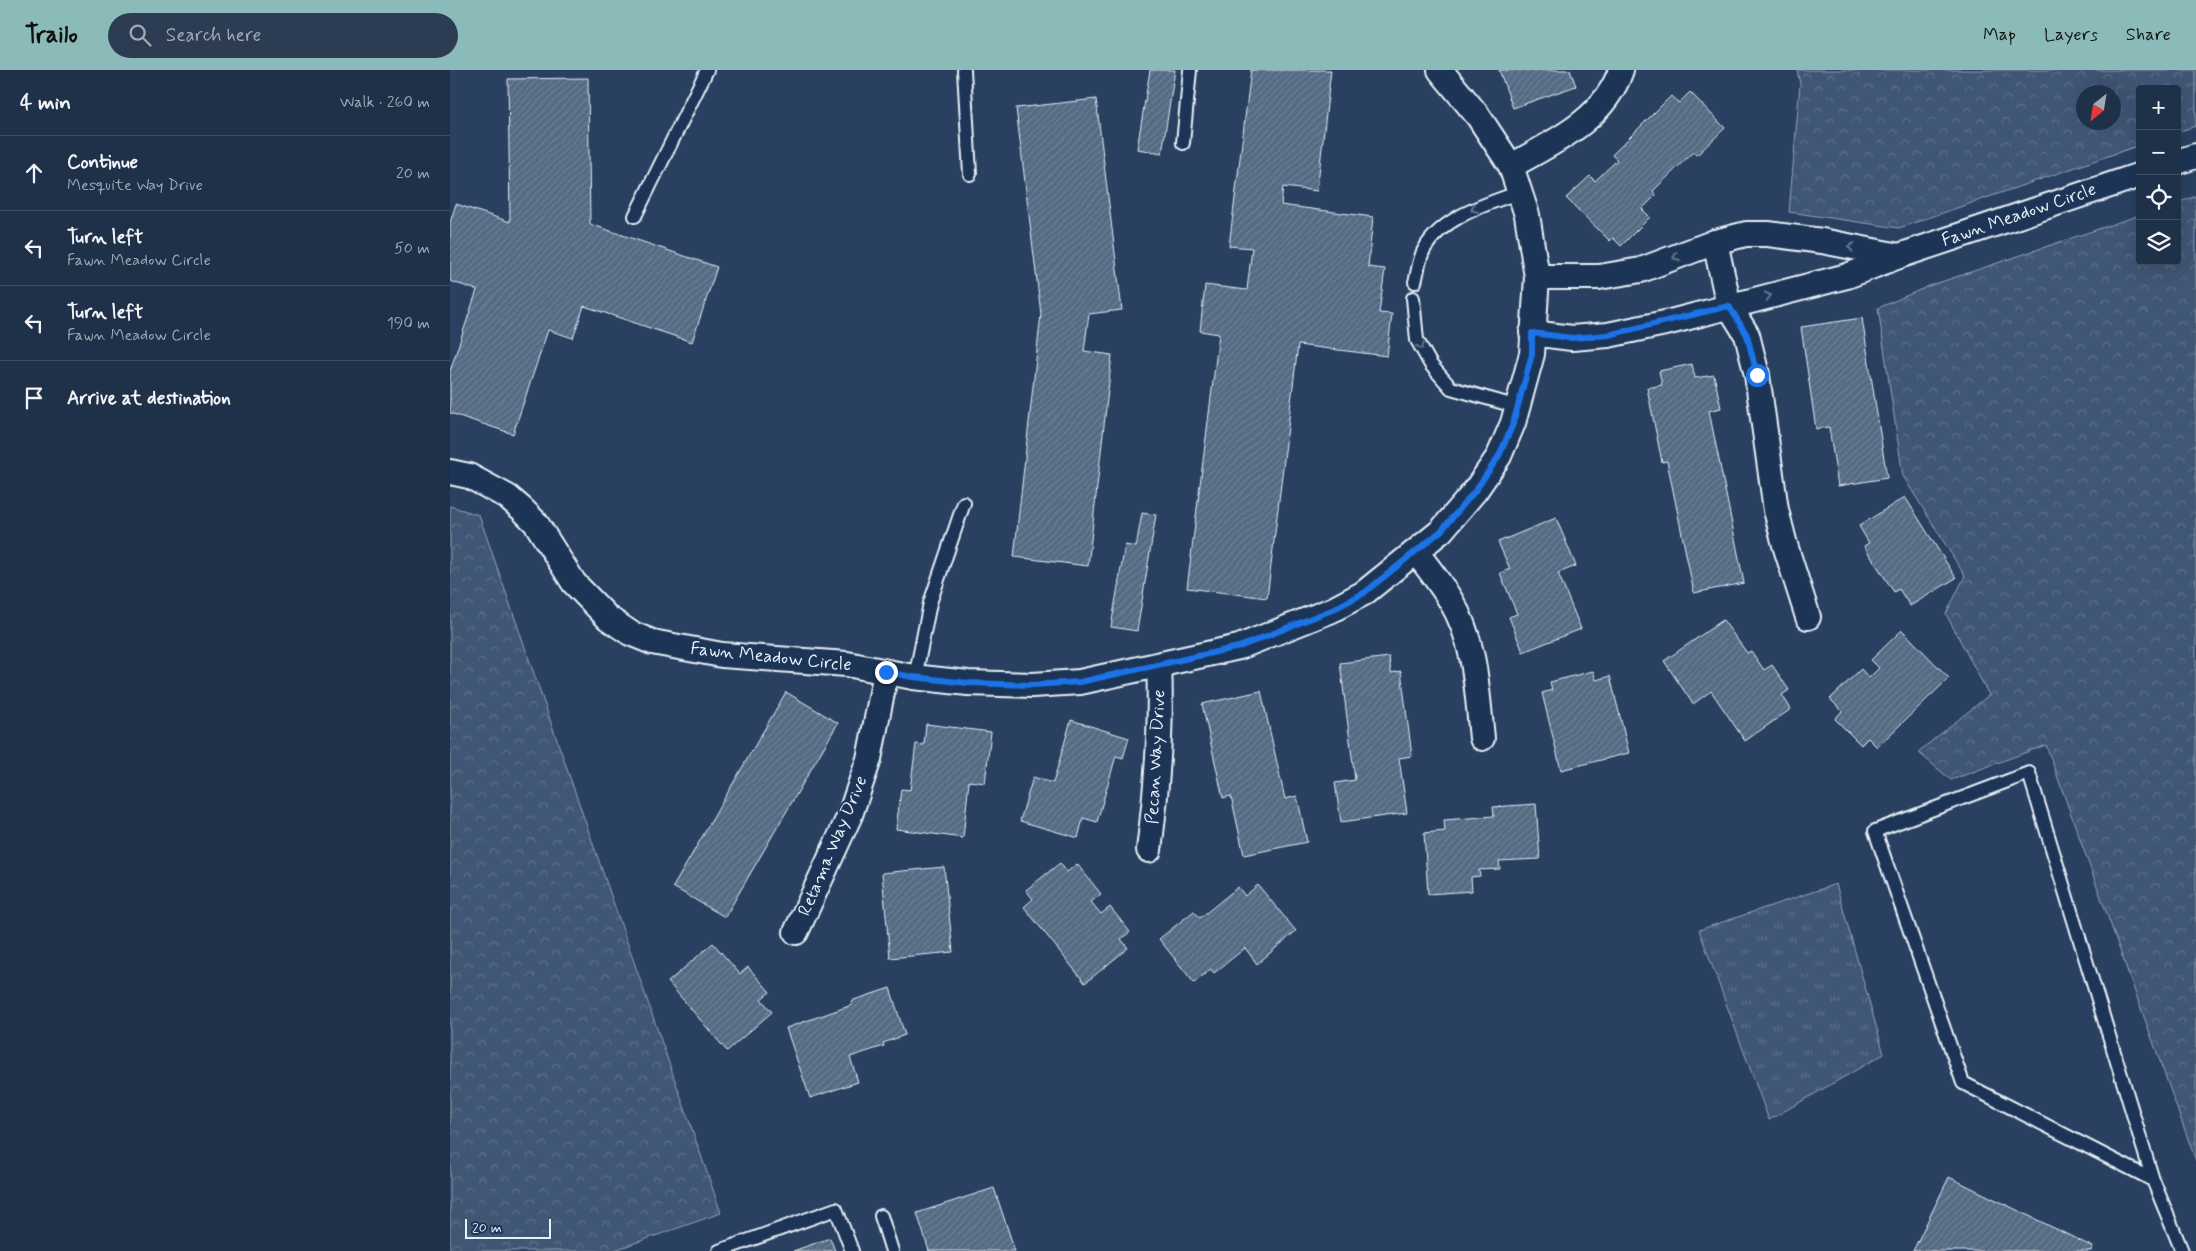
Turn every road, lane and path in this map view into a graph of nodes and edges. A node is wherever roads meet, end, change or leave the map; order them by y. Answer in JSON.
{"nodes":[{"id":1,"x":707,"y":70,"type":"edge"},
{"id":2,"x":964,"y":70,"type":"edge"},
{"id":3,"x":1190,"y":70,"type":"edge"},
{"id":4,"x":1440,"y":70,"type":"edge"},
{"id":5,"x":1621,"y":70,"type":"edge"},
{"id":6,"x":1183,"y":143,"type":"dead end"},
{"id":7,"x":2196,"y":156,"type":"edge"},
{"id":8,"x":2181,"y":161,"type":"edge"},
{"id":9,"x":1511,"y":166,"type":"junction"},
{"id":10,"x":970,"y":174,"type":"dead end"},
{"id":11,"x":2136,"y":176,"type":"edge"},
{"id":12,"x":1520,"y":192,"type":"junction"},
{"id":13,"x":635,"y":216,"type":"dead end"},
{"id":14,"x":1715,"y":242,"type":"junction"},
{"id":15,"x":1899,"y":256,"type":"junction"},
{"id":16,"x":1537,"y":278,"type":"junction"},
{"id":17,"x":1415,"y":282,"type":"dead end"},
{"id":18,"x":1413,"y":298,"type":"dead end"},
{"id":19,"x":1729,"y":306,"type":"junction"},
{"id":20,"x":1532,"y":333,"type":"junction"},
{"id":21,"x":1518,"y":407,"type":"junction"},
{"id":22,"x":450,"y":472,"type":"edge"},
{"id":23,"x":964,"y":503,"type":"dead end"},
{"id":24,"x":1416,"y":552,"type":"junction"},
{"id":25,"x":1808,"y":617,"type":"dead end"},
{"id":26,"x":1159,"y":665,"type":"junction"},
{"id":27,"x":886,"y":672,"type":"junction"},
{"id":28,"x":915,"y":678,"type":"junction"},
{"id":29,"x":1482,"y":738,"type":"dead end"},
{"id":30,"x":1149,"y":850,"type":"dead end"},
{"id":31,"x":796,"y":932,"type":"dead end"},
{"id":32,"x":2153,"y":1180,"type":"junction"},
{"id":33,"x":881,"y":1216,"type":"dead end"},
{"id":34,"x":2178,"y":1248,"type":"edge"},
{"id":35,"x":719,"y":1251,"type":"edge"},
{"id":36,"x":852,"y":1251,"type":"edge"},
{"id":37,"x":892,"y":1251,"type":"edge"}],
"edges":[{"from":1,"to":13,"type":"lane"},
{"from":2,"to":10,"type":"lane"},
{"from":3,"to":6,"type":"lane"},
{"from":4,"to":9,"type":"street","name":"Fawn Meadow Circle"},
{"from":5,"to":9,"type":"street"},
{"from":7,"to":8,"type":"street"},
{"from":9,"to":12,"type":"street","name":"Fawn Meadow Circle"},
{"from":11,"to":15,"type":"street","name":"Fawn Meadow Circle"},
{"from":12,"to":16,"type":"street","name":"Fawn Meadow Circle"},
{"from":12,"to":17,"type":"lane","one_way":true},
{"from":15,"to":14,"type":"street","name":"Fawn Meadow Circle","one_way":true},
{"from":14,"to":16,"type":"street","name":"Fawn Meadow Circle","one_way":true},
{"from":14,"to":19,"type":"street"},
{"from":19,"to":15,"type":"street","name":"Fawn Meadow Circle","one_way":true},
{"from":16,"to":20,"type":"street","name":"Fawn Meadow Circle"},
{"from":18,"to":21,"type":"lane","one_way":true},
{"from":19,"to":20,"type":"street","name":"Fawn Meadow Circle"},
{"from":19,"to":25,"type":"street"},
{"from":20,"to":21,"type":"street","name":"Fawn Meadow Circle"},
{"from":21,"to":24,"type":"street","name":"Fawn Meadow Circle"},
{"from":22,"to":27,"type":"street","name":"Fawn Meadow Circle"},
{"from":23,"to":28,"type":"lane"},
{"from":24,"to":26,"type":"street","name":"Fawn Meadow Circle"},
{"from":24,"to":29,"type":"street"},
{"from":26,"to":28,"type":"street","name":"Fawn Meadow Circle"},
{"from":26,"to":30,"type":"street","name":"Pecan Way Drive"},
{"from":27,"to":28,"type":"street","name":"Fawn Meadow Circle"},
{"from":27,"to":31,"type":"street","name":"Retama Way Drive"},
{"from":32,"to":32,"type":"lane"},
{"from":32,"to":34,"type":"lane"},
{"from":33,"to":37,"type":"lane"},
{"from":35,"to":36,"type":"lane"}]}
